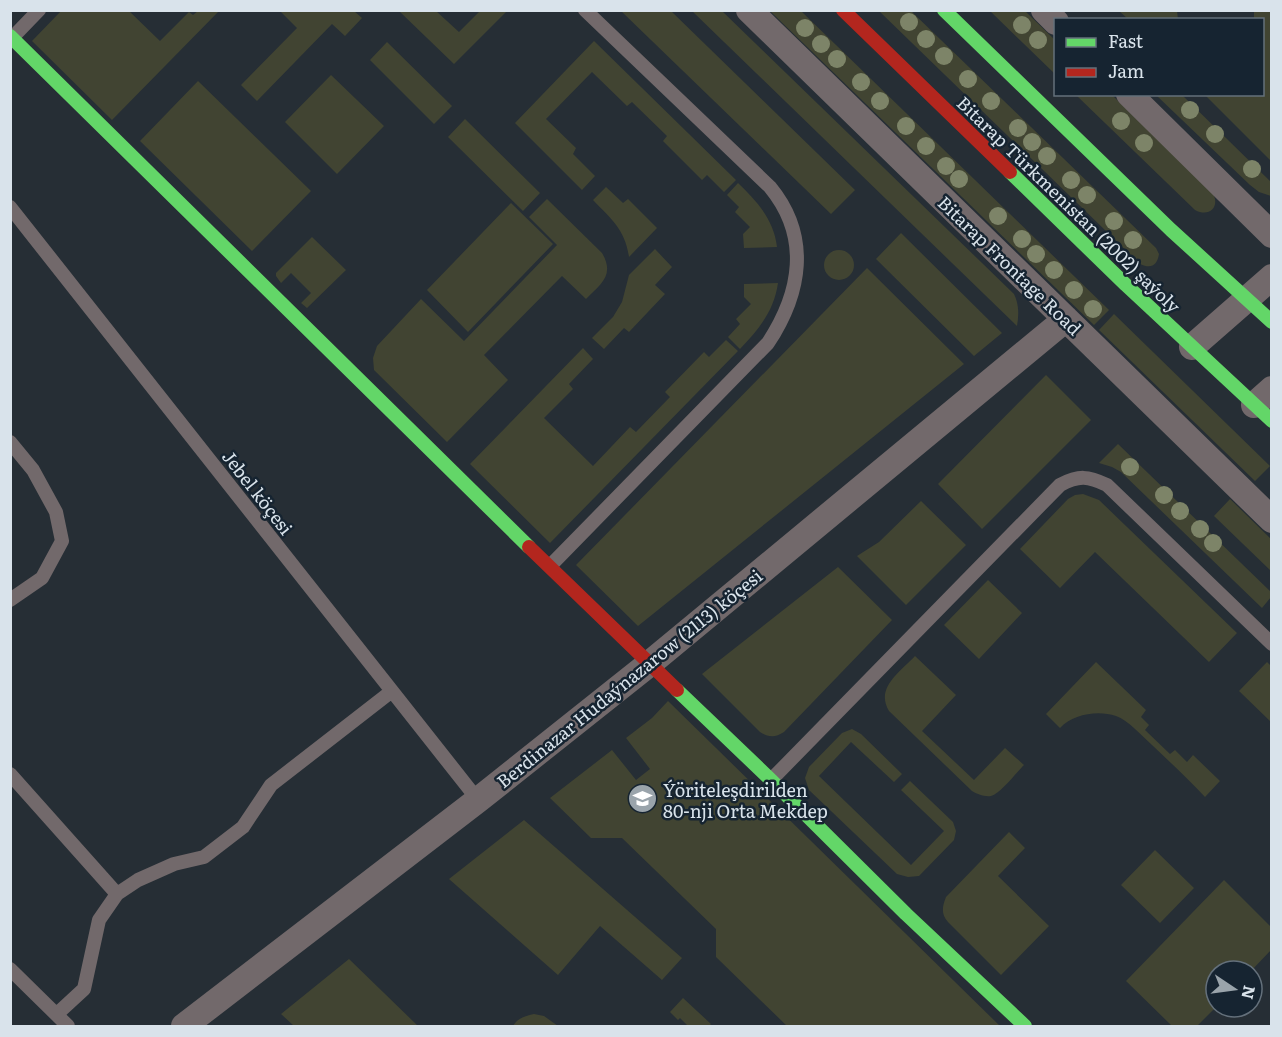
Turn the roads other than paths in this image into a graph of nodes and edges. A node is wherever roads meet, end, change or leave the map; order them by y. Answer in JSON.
{"nodes":[{"id":1,"x":39,"y":10,"type":"edge"},
{"id":2,"x":585,"y":10,"type":"edge"},
{"id":3,"x":749,"y":10,"type":"edge"},
{"id":4,"x":843,"y":10,"type":"edge"},
{"id":5,"x":944,"y":10,"type":"edge"},
{"id":6,"x":11,"y":37,"type":"edge"},
{"id":7,"x":1131,"y":96,"type":"edge"},
{"id":8,"x":13,"y":215,"type":"edge"},
{"id":9,"x":1272,"y":235,"type":"edge"},
{"id":10,"x":1272,"y":277,"type":"edge"},
{"id":11,"x":1245,"y":299,"type":"junction"},
{"id":12,"x":1066,"y":319,"type":"junction"},
{"id":13,"x":1272,"y":322,"type":"edge"},
{"id":14,"x":1192,"y":347,"type":"junction"},
{"id":15,"x":1266,"y":405,"type":"edge"},
{"id":16,"x":10,"y":442,"type":"edge"},
{"id":17,"x":1272,"y":519,"type":"edge"},
{"id":18,"x":550,"y":566,"type":"junction"},
{"id":19,"x":10,"y":600,"type":"edge"},
{"id":20,"x":1272,"y":644,"type":"edge"},
{"id":21,"x":649,"y":664,"type":"junction"},
{"id":22,"x":392,"y":691,"type":"junction"},
{"id":23,"x":10,"y":774,"type":"edge"},
{"id":24,"x":771,"y":780,"type":"junction"},
{"id":25,"x":478,"y":800,"type":"junction"},
{"id":26,"x":117,"y":894,"type":"junction"},
{"id":27,"x":10,"y":969,"type":"edge"},
{"id":28,"x":57,"y":1014,"type":"junction"},
{"id":29,"x":68,"y":1026,"type":"edge"},
{"id":30,"x":184,"y":1026,"type":"edge"},
{"id":31,"x":1025,"y":1026,"type":"edge"}],
"edges":[{"from":1,"to":6,"type":"lane"},
{"from":2,"to":18,"type":"lane"},
{"from":3,"to":12,"type":"street","name":"Bitarap Frontage Road"},
{"from":4,"to":14,"type":"street","name":"Bitarap Türkmenistan (2002) şaýoly"},
{"from":5,"to":11,"type":"street"},
{"from":6,"to":18,"type":"street"},
{"from":7,"to":9,"type":"street"},
{"from":8,"to":22,"type":"lane","name":"Jebel köçesi"},
{"from":10,"to":11,"type":"street"},
{"from":11,"to":13,"type":"street"},
{"from":11,"to":14,"type":"street"},
{"from":12,"to":17,"type":"street","name":"Bitarap Frontage Road"},
{"from":12,"to":21,"type":"street","name":"Berdinazar Hudaýnazarow (2113) köçesi"},
{"from":14,"to":15,"type":"street","name":"Bitarap Türkmenistan (2002) şaýoly"},
{"from":16,"to":19,"type":"lane"},
{"from":18,"to":21,"type":"street"},
{"from":20,"to":24,"type":"lane"},
{"from":21,"to":24,"type":"street"},
{"from":21,"to":25,"type":"street","name":"Berdinazar Hudaýnazarow (2113) köçesi"},
{"from":22,"to":25,"type":"lane","name":"Jebel köçesi"},
{"from":22,"to":26,"type":"lane"},
{"from":23,"to":26,"type":"lane"},
{"from":24,"to":31,"type":"street"},
{"from":25,"to":30,"type":"street","name":"Berdinazar Hudaýnazarow (2113) köçesi"},
{"from":26,"to":28,"type":"lane"},
{"from":27,"to":28,"type":"lane"},
{"from":28,"to":29,"type":"lane"}]}
